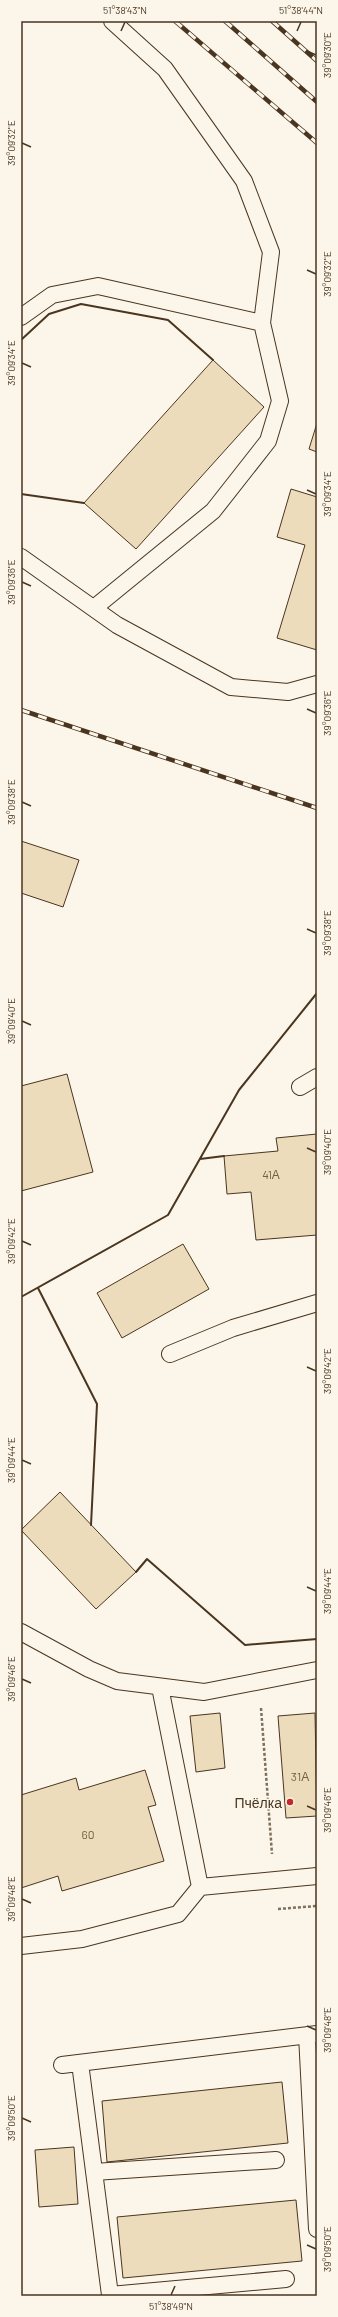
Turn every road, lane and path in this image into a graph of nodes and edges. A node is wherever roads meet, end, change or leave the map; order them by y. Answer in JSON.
{"nodes":[{"id":1,"x":112,"y":21,"type":"edge"},
{"id":2,"x":21,"y":317,"type":"edge"},
{"id":3,"x":262,"y":323,"type":"junction"},
{"id":4,"x":21,"y":557,"type":"edge"},
{"id":5,"x":94,"y":608,"type":"junction"},
{"id":6,"x":317,"y":684,"type":"edge"},
{"id":7,"x":317,"y":1077,"type":"edge"},
{"id":8,"x":300,"y":1087,"type":"dead end"},
{"id":9,"x":317,"y":1303,"type":"edge"},
{"id":10,"x":170,"y":1354,"type":"dead end"},
{"id":11,"x":21,"y":1632,"type":"edge"},
{"id":12,"x":317,"y":1670,"type":"edge"},
{"id":13,"x":160,"y":1686,"type":"junction"},
{"id":14,"x":260,"y":1700,"type":"dead end"},
{"id":15,"x":273,"y":1860,"type":"dead end"},
{"id":16,"x":317,"y":1876,"type":"edge"},
{"id":17,"x":200,"y":1887,"type":"junction"},
{"id":18,"x":317,"y":1906,"type":"edge"},
{"id":19,"x":278,"y":1909,"type":"dead end"},
{"id":20,"x":21,"y":1946,"type":"edge"},
{"id":21,"x":312,"y":2035,"type":"edge"},
{"id":22,"x":80,"y":2063,"type":"junction"},
{"id":23,"x":62,"y":2065,"type":"dead end"},
{"id":24,"x":276,"y":2160,"type":"dead end"},
{"id":25,"x":94,"y":2172,"type":"junction"},
{"id":26,"x":317,"y":2229,"type":"edge"},
{"id":27,"x":286,"y":2279,"type":"dead end"}],
"edges":[{"from":1,"to":3,"type":"lane"},
{"from":2,"to":3,"type":"lane"},
{"from":3,"to":5,"type":"lane"},
{"from":4,"to":5,"type":"lane"},
{"from":5,"to":6,"type":"lane"},
{"from":7,"to":8,"type":"lane"},
{"from":9,"to":10,"type":"lane"},
{"from":11,"to":13,"type":"lane"},
{"from":12,"to":13,"type":"lane"},
{"from":13,"to":17,"type":"lane"},
{"from":14,"to":15,"type":"path"},
{"from":16,"to":17,"type":"lane"},
{"from":17,"to":20,"type":"lane"},
{"from":18,"to":19,"type":"path"},
{"from":21,"to":22,"type":"lane"},
{"from":21,"to":26,"type":"lane"},
{"from":22,"to":23,"type":"lane"},
{"from":22,"to":25,"type":"lane"},
{"from":24,"to":25,"type":"lane"},
{"from":25,"to":27,"type":"lane"}]}
